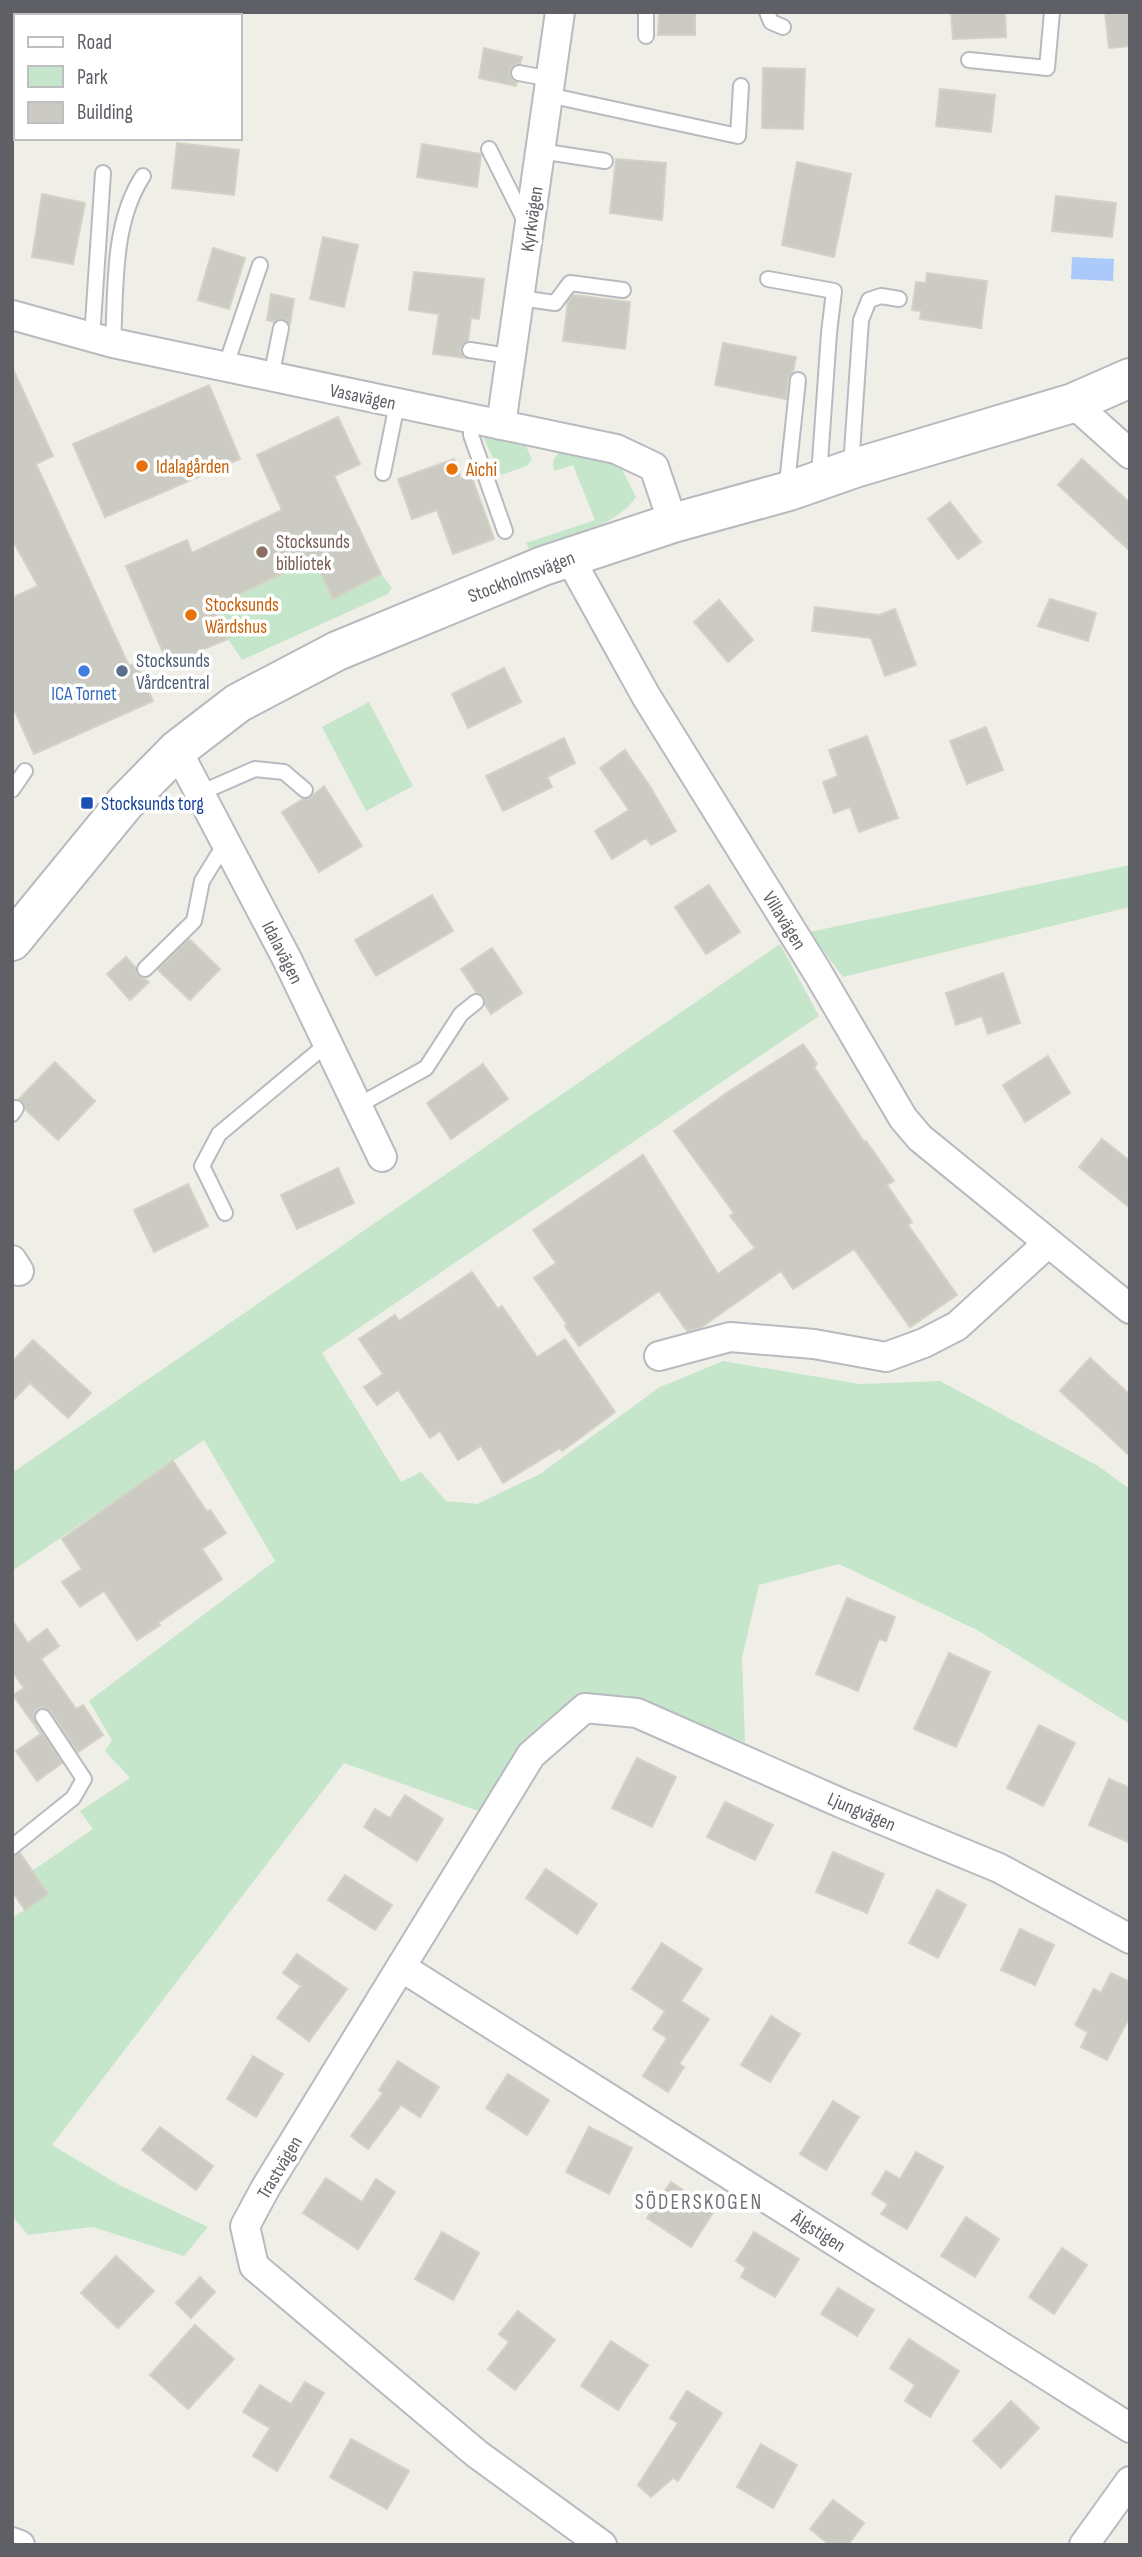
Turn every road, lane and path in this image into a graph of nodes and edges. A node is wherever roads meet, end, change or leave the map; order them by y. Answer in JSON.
{"nodes":[{"id":1,"x":560,"y":12,"type":"edge"},
{"id":2,"x":646,"y":12,"type":"edge"},
{"id":3,"x":767,"y":12,"type":"edge"},
{"id":4,"x":1052,"y":12,"type":"edge"},
{"id":5,"x":783,"y":27,"type":"dead end"},
{"id":6,"x":646,"y":36,"type":"dead end"},
{"id":7,"x":969,"y":60,"type":"dead end"},
{"id":8,"x":519,"y":73,"type":"dead end"},
{"id":9,"x":741,"y":86,"type":"dead end"},
{"id":10,"x":550,"y":87,"type":"junction"},
{"id":11,"x":489,"y":149,"type":"dead end"},
{"id":12,"x":540,"y":151,"type":"junction"},
{"id":13,"x":605,"y":161,"type":"dead end"},
{"id":14,"x":103,"y":173,"type":"dead end"},
{"id":15,"x":143,"y":176,"type":"dead end"},
{"id":16,"x":529,"y":229,"type":"junction"},
{"id":17,"x":260,"y":265,"type":"dead end"},
{"id":18,"x":768,"y":278,"type":"dead end"},
{"id":19,"x":624,"y":290,"type":"dead end"},
{"id":20,"x":520,"y":298,"type":"junction"},
{"id":21,"x":899,"y":299,"type":"dead end"},
{"id":22,"x":12,"y":315,"type":"edge"},
{"id":23,"x":281,"y":328,"type":"dead end"},
{"id":24,"x":102,"y":340,"type":"junction"},
{"id":25,"x":470,"y":350,"type":"dead end"},
{"id":26,"x":510,"y":356,"type":"junction"},
{"id":27,"x":226,"y":365,"type":"junction"},
{"id":28,"x":271,"y":377,"type":"junction"},
{"id":29,"x":1130,"y":378,"type":"edge"},
{"id":30,"x":798,"y":380,"type":"dead end"},
{"id":31,"x":1073,"y":403,"type":"junction"},
{"id":32,"x":397,"y":404,"type":"junction"},
{"id":33,"x":471,"y":420,"type":"junction"},
{"id":34,"x":501,"y":425,"type":"junction"},
{"id":35,"x":1130,"y":454,"type":"edge"},
{"id":36,"x":855,"y":468,"type":"junction"},
{"id":37,"x":383,"y":473,"type":"dead end"},
{"id":38,"x":804,"y":486,"type":"junction"},
{"id":39,"x":673,"y":523,"type":"junction"},
{"id":40,"x":505,"y":531,"type":"dead end"},
{"id":41,"x":569,"y":557,"type":"junction"},
{"id":42,"x":177,"y":750,"type":"junction"},
{"id":43,"x":25,"y":771,"type":"dead end"},
{"id":44,"x":12,"y":790,"type":"edge"},
{"id":45,"x":305,"y":790,"type":"dead end"},
{"id":46,"x":200,"y":793,"type":"junction"},
{"id":47,"x":226,"y":842,"type":"junction"},
{"id":48,"x":17,"y":926,"type":"edge"},
{"id":49,"x":145,"y":969,"type":"dead end"},
{"id":50,"x":476,"y":1002,"type":"dead end"},
{"id":51,"x":327,"y":1044,"type":"junction"},
{"id":52,"x":358,"y":1106,"type":"junction"},
{"id":53,"x":382,"y":1157,"type":"dead end"},
{"id":54,"x":225,"y":1213,"type":"dead end"},
{"id":55,"x":1048,"y":1243,"type":"junction"},
{"id":56,"x":1130,"y":1309,"type":"edge"},
{"id":57,"x":659,"y":1356,"type":"dead end"},
{"id":58,"x":585,"y":1708,"type":"joint"},
{"id":59,"x":43,"y":1717,"type":"dead end"},
{"id":60,"x":12,"y":1847,"type":"edge"},
{"id":61,"x":1130,"y":1939,"type":"edge"},
{"id":62,"x":401,"y":1967,"type":"junction"},
{"id":63,"x":1130,"y":2428,"type":"edge"},
{"id":64,"x":1130,"y":2481,"type":"edge"},
{"id":65,"x":12,"y":2543,"type":"edge"},
{"id":66,"x":20,"y":2545,"type":"edge"},
{"id":67,"x":602,"y":2545,"type":"edge"},
{"id":68,"x":1084,"y":2545,"type":"edge"}],
"edges":[{"from":1,"to":10,"type":"street","name":"Kyrkvägen"},
{"from":2,"to":6,"type":"lane"},
{"from":3,"to":5,"type":"lane"},
{"from":4,"to":7,"type":"lane"},
{"from":8,"to":10,"type":"lane"},
{"from":9,"to":10,"type":"lane"},
{"from":10,"to":12,"type":"street","name":"Kyrkvägen"},
{"from":11,"to":16,"type":"lane"},
{"from":12,"to":13,"type":"lane"},
{"from":12,"to":16,"type":"street","name":"Kyrkvägen"},
{"from":14,"to":24,"type":"lane"},
{"from":15,"to":24,"type":"lane"},
{"from":16,"to":20,"type":"street","name":"Kyrkvägen"},
{"from":17,"to":27,"type":"lane"},
{"from":18,"to":38,"type":"lane"},
{"from":19,"to":20,"type":"lane"},
{"from":20,"to":26,"type":"street","name":"Kyrkvägen"},
{"from":21,"to":36,"type":"lane"},
{"from":22,"to":24,"type":"street","name":"Vasavägen"},
{"from":23,"to":28,"type":"lane"},
{"from":24,"to":27,"type":"street","name":"Vasavägen"},
{"from":25,"to":26,"type":"lane"},
{"from":26,"to":34,"type":"street","name":"Kyrkvägen"},
{"from":27,"to":28,"type":"street","name":"Vasavägen"},
{"from":28,"to":32,"type":"street","name":"Vasavägen"},
{"from":29,"to":31,"type":"street","name":"Stockholmsvägen"},
{"from":30,"to":38,"type":"lane"},
{"from":31,"to":35,"type":"street"},
{"from":31,"to":36,"type":"street","name":"Stockholmsvägen"},
{"from":32,"to":33,"type":"street","name":"Vasavägen"},
{"from":32,"to":37,"type":"lane"},
{"from":33,"to":34,"type":"street","name":"Vasavägen"},
{"from":33,"to":40,"type":"lane"},
{"from":34,"to":39,"type":"street","name":"Vasavägen"},
{"from":36,"to":38,"type":"street","name":"Stockholmsvägen"},
{"from":38,"to":39,"type":"street","name":"Stockholmsvägen"},
{"from":39,"to":41,"type":"street","name":"Stockholmsvägen"},
{"from":41,"to":42,"type":"street","name":"Stockholmsvägen"},
{"from":41,"to":55,"type":"street","name":"Villavägen"},
{"from":42,"to":46,"type":"street","name":"Idalavägen"},
{"from":42,"to":48,"type":"street","name":"Stockholmsvägen"},
{"from":43,"to":44,"type":"lane"},
{"from":45,"to":46,"type":"lane"},
{"from":46,"to":47,"type":"street","name":"Idalavägen"},
{"from":47,"to":49,"type":"lane"},
{"from":47,"to":51,"type":"street","name":"Idalavägen"},
{"from":50,"to":52,"type":"lane"},
{"from":51,"to":52,"type":"street","name":"Idalavägen"},
{"from":51,"to":54,"type":"lane"},
{"from":52,"to":53,"type":"street","name":"Idalavägen"},
{"from":55,"to":56,"type":"street","name":"Villavägen"},
{"from":55,"to":57,"type":"street"},
{"from":58,"to":61,"type":"street","name":"Ljungvägen"},
{"from":58,"to":62,"type":"street","name":"Trastvägen"},
{"from":59,"to":60,"type":"lane"},
{"from":62,"to":63,"type":"street","name":"Älgstigen"},
{"from":62,"to":67,"type":"street","name":"Trastvägen"},
{"from":64,"to":68,"type":"street"},
{"from":65,"to":66,"type":"street"}]}
